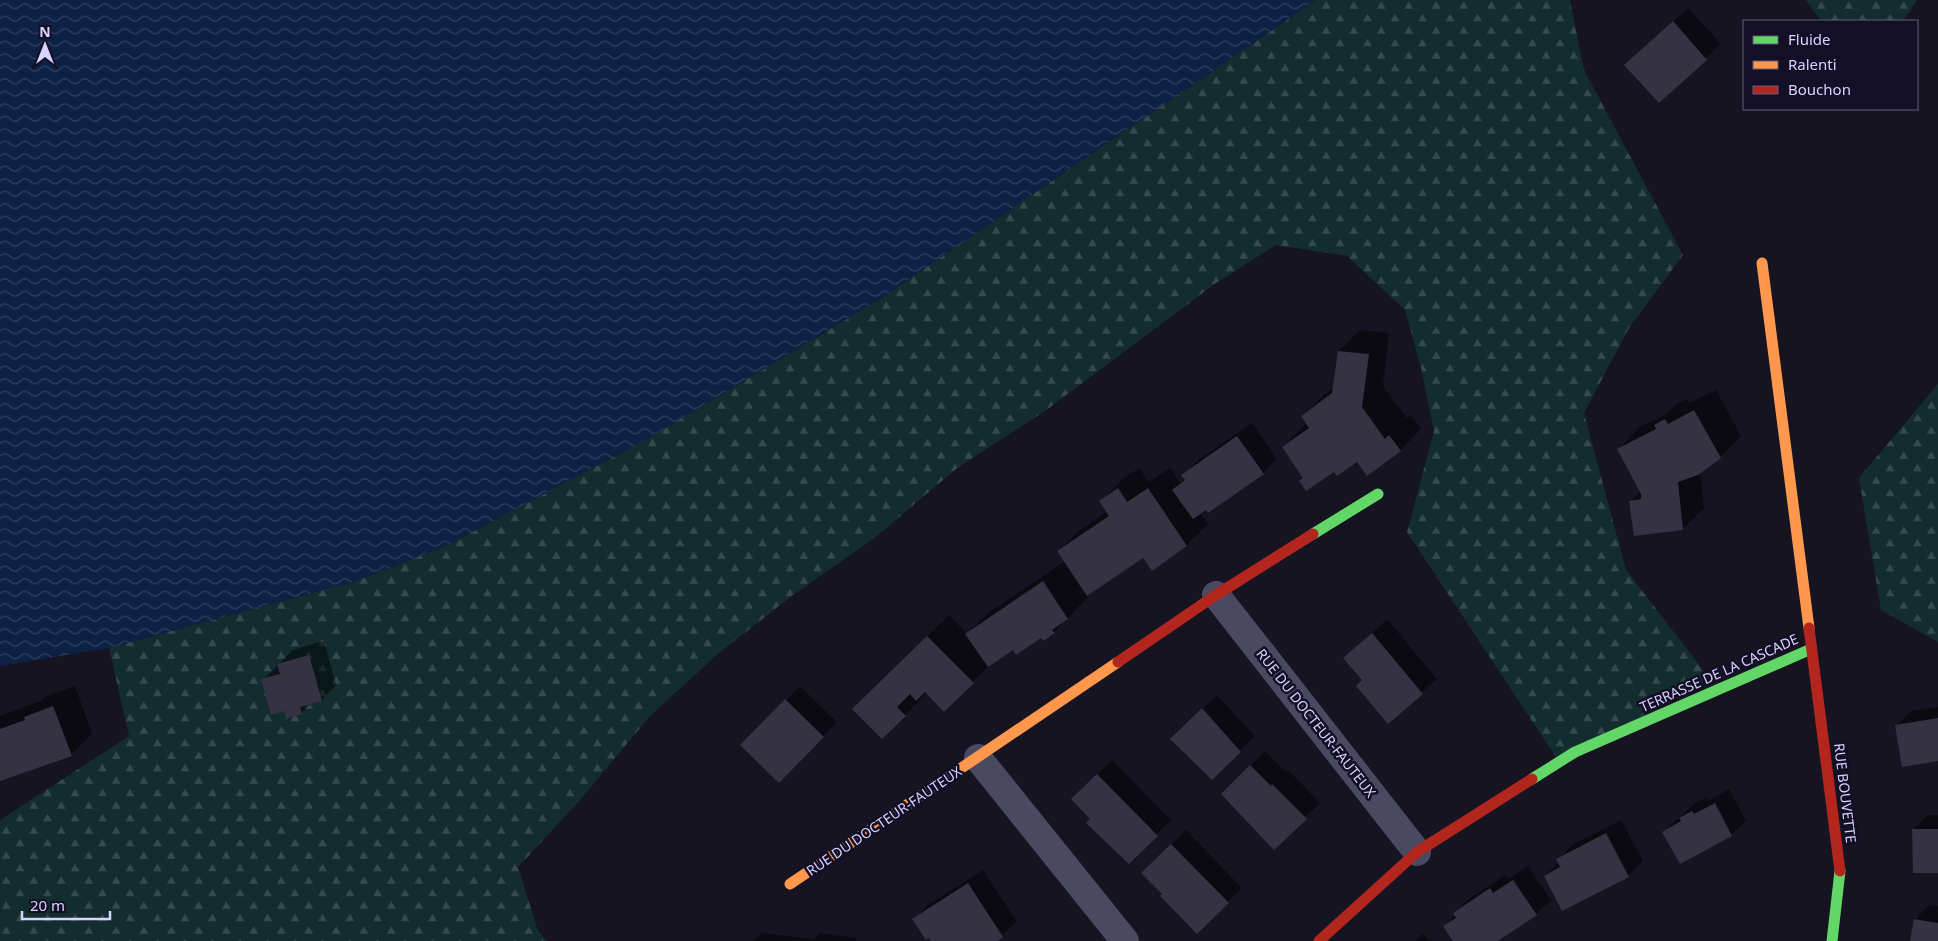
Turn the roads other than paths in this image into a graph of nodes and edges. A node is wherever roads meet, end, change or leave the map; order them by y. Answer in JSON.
{"nodes":[{"id":1,"x":1762,"y":263,"type":"dead end"},
{"id":2,"x":1378,"y":494,"type":"dead end"},
{"id":3,"x":1216,"y":595,"type":"junction"},
{"id":4,"x":1811,"y":649,"type":"junction"},
{"id":5,"x":978,"y":758,"type":"junction"},
{"id":6,"x":1417,"y":852,"type":"junction"},
{"id":7,"x":790,"y":884,"type":"dead end"},
{"id":8,"x":1125,"y":941,"type":"edge"},
{"id":9,"x":1319,"y":941,"type":"edge"},
{"id":10,"x":1832,"y":941,"type":"edge"}],
"edges":[{"from":1,"to":4,"type":"street","name":"TERRASSE DE LA CASCADE"},
{"from":2,"to":3,"type":"street","name":"RUE DU DOCTEUR-FAUTEUX"},
{"from":3,"to":5,"type":"street","name":"RUE DU DOCTEUR-FAUTEUX"},
{"from":3,"to":6,"type":"street","name":"RUE DU DOCTEUR-FAUTEUX"},
{"from":4,"to":6,"type":"street","name":"TERRASSE DE LA CASCADE"},
{"from":4,"to":10,"type":"street","name":"RUE BOUVETTE"},
{"from":5,"to":7,"type":"street","name":"RUE DU DOCTEUR-FAUTEUX"},
{"from":5,"to":8,"type":"street"},
{"from":6,"to":9,"type":"street","name":"TERRASSE DE LA CASCADE"}]}
